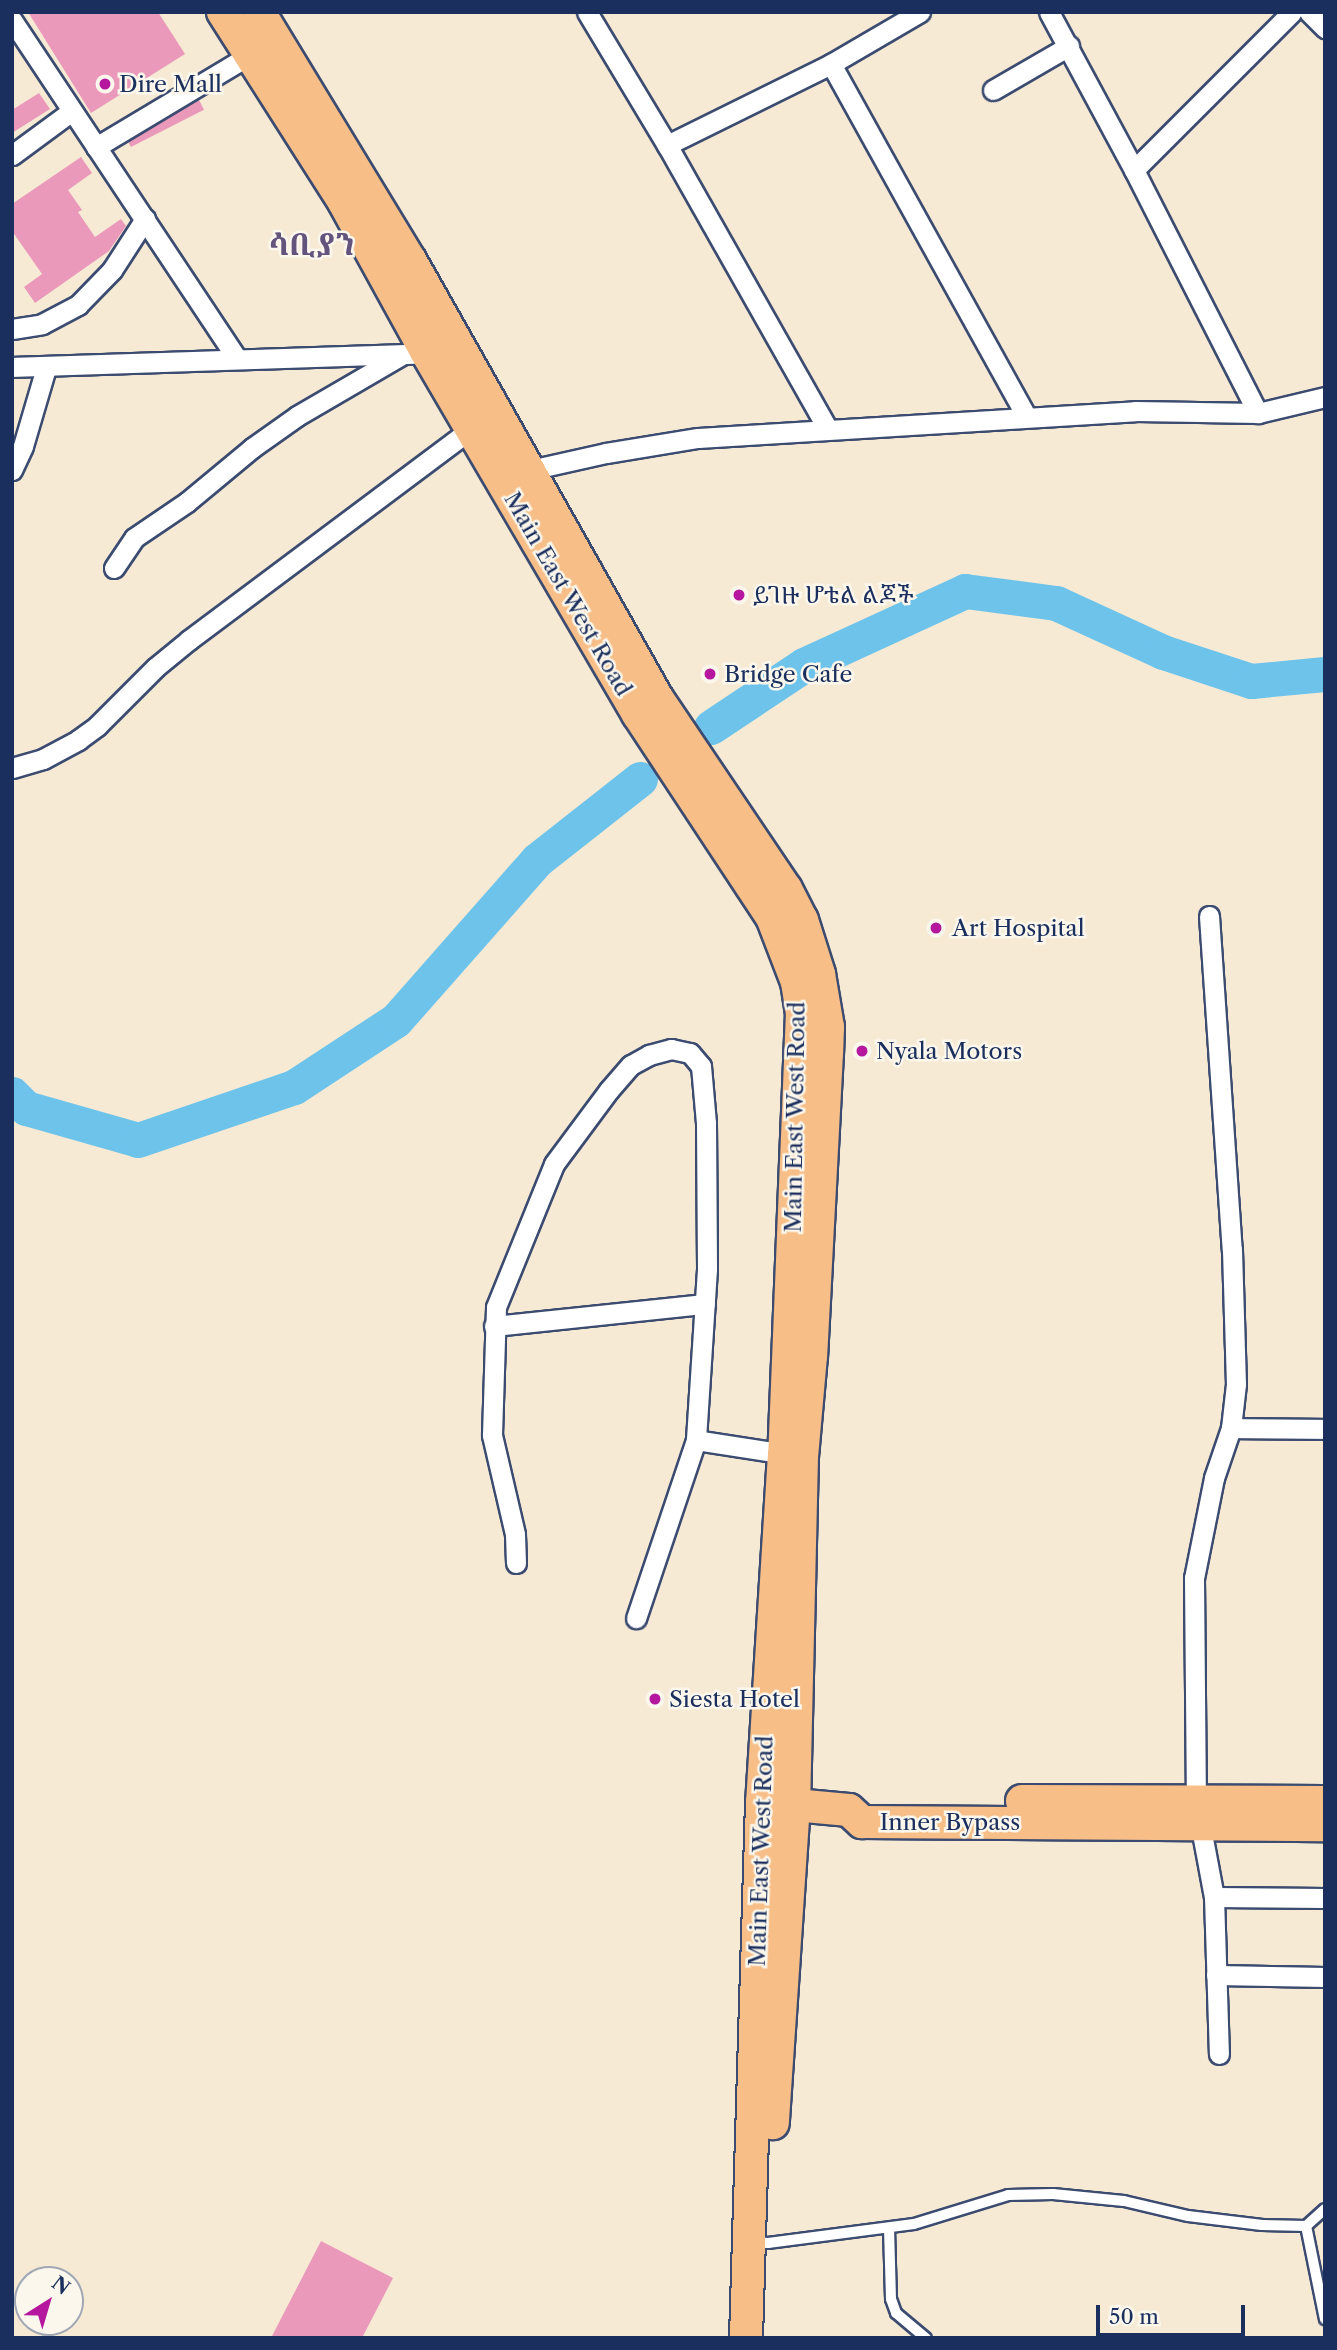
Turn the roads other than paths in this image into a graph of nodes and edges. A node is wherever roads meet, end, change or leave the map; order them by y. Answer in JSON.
{"nodes":[{"id":1,"x":223,"y":12,"type":"edge"},
{"id":2,"x":259,"y":12,"type":"edge"},
{"id":3,"x":587,"y":12,"type":"edge"},
{"id":4,"x":920,"y":12,"type":"edge"},
{"id":5,"x":1049,"y":12,"type":"edge"},
{"id":6,"x":1292,"y":12,"type":"edge"},
{"id":7,"x":1309,"y":12,"type":"edge"},
{"id":8,"x":12,"y":20,"type":"edge"},
{"id":9,"x":1325,"y":28,"type":"edge"},
{"id":10,"x":277,"y":39,"type":"junction"},
{"id":11,"x":1069,"y":46,"type":"junction"},
{"id":12,"x":250,"y":54,"type":"junction"},
{"id":13,"x":831,"y":64,"type":"junction"},
{"id":14,"x":993,"y":90,"type":"dead end"},
{"id":15,"x":72,"y":111,"type":"junction"},
{"id":16,"x":667,"y":145,"type":"junction"},
{"id":17,"x":96,"y":147,"type":"junction"},
{"id":18,"x":12,"y":155,"type":"edge"},
{"id":19,"x":1134,"y":170,"type":"junction"},
{"id":20,"x":145,"y":219,"type":"junction"},
{"id":21,"x":12,"y":329,"type":"edge"},
{"id":22,"x":415,"y":354,"type":"junction"},
{"id":23,"x":237,"y":359,"type":"junction"},
{"id":24,"x":12,"y":367,"type":"edge"},
{"id":25,"x":46,"y":368,"type":"junction"},
{"id":26,"x":1325,"y":397,"type":"edge"},
{"id":27,"x":1258,"y":413,"type":"junction"},
{"id":28,"x":1026,"y":416,"type":"junction"},
{"id":29,"x":471,"y":429,"type":"junction"},
{"id":30,"x":828,"y":429,"type":"junction"},
{"id":31,"x":12,"y":470,"type":"edge"},
{"id":32,"x":513,"y":474,"type":"junction"},
{"id":33,"x":114,"y":568,"type":"dead end"},
{"id":34,"x":12,"y":768,"type":"edge"},
{"id":35,"x":1209,"y":916,"type":"dead end"},
{"id":36,"x":705,"y":1304,"type":"junction"},
{"id":37,"x":494,"y":1326,"type":"junction"},
{"id":38,"x":1231,"y":1428,"type":"junction"},
{"id":39,"x":1325,"y":1429,"type":"edge"},
{"id":40,"x":696,"y":1440,"type":"junction"},
{"id":41,"x":793,"y":1455,"type":"junction"},
{"id":42,"x":516,"y":1563,"type":"dead end"},
{"id":43,"x":786,"y":1592,"type":"junction"},
{"id":44,"x":636,"y":1618,"type":"dead end"},
{"id":45,"x":762,"y":1802,"type":"junction"},
{"id":46,"x":1325,"y":1802,"type":"edge"},
{"id":47,"x":794,"y":1804,"type":"junction"},
{"id":48,"x":1198,"y":1813,"type":"junction"},
{"id":49,"x":1325,"y":1825,"type":"edge"},
{"id":50,"x":1214,"y":1897,"type":"junction"},
{"id":51,"x":1325,"y":1898,"type":"edge"},
{"id":52,"x":1216,"y":1975,"type":"junction"},
{"id":53,"x":1325,"y":1977,"type":"edge"},
{"id":54,"x":1219,"y":2054,"type":"dead end"},
{"id":55,"x":1325,"y":2209,"type":"edge"},
{"id":56,"x":1306,"y":2226,"type":"junction"},
{"id":57,"x":889,"y":2228,"type":"junction"},
{"id":58,"x":759,"y":2242,"type":"junction"},
{"id":59,"x":1325,"y":2319,"type":"edge"},
{"id":60,"x":746,"y":2338,"type":"edge"},
{"id":61,"x":764,"y":2338,"type":"edge"},
{"id":62,"x":926,"y":2338,"type":"edge"}],
"edges":[{"from":1,"to":12,"type":"main road","name":"Main East West Road"},
{"from":2,"to":10,"type":"main road","name":"Main East West Road"},
{"from":3,"to":16,"type":"street"},
{"from":4,"to":13,"type":"street"},
{"from":5,"to":11,"type":"street"},
{"from":6,"to":19,"type":"street"},
{"from":7,"to":9,"type":"street"},
{"from":8,"to":15,"type":"street"},
{"from":10,"to":12,"type":"street"},
{"from":10,"to":32,"type":"main road","name":"Main East West Road"},
{"from":11,"to":14,"type":"street"},
{"from":11,"to":19,"type":"street"},
{"from":12,"to":17,"type":"street"},
{"from":12,"to":22,"type":"main road","name":"Main East West Road"},
{"from":13,"to":16,"type":"street"},
{"from":13,"to":28,"type":"street"},
{"from":15,"to":17,"type":"street"},
{"from":15,"to":18,"type":"street"},
{"from":16,"to":30,"type":"street"},
{"from":17,"to":20,"type":"street"},
{"from":19,"to":27,"type":"street"},
{"from":20,"to":21,"type":"street"},
{"from":20,"to":23,"type":"street"},
{"from":22,"to":23,"type":"street"},
{"from":22,"to":29,"type":"main road","name":"Main East West Road"},
{"from":22,"to":33,"type":"street"},
{"from":23,"to":25,"type":"street"},
{"from":24,"to":25,"type":"street"},
{"from":25,"to":31,"type":"street"},
{"from":26,"to":27,"type":"street"},
{"from":27,"to":28,"type":"street"},
{"from":28,"to":30,"type":"street"},
{"from":29,"to":32,"type":"main road","name":"Main East West Road"},
{"from":29,"to":34,"type":"street"},
{"from":30,"to":32,"type":"street"},
{"from":32,"to":41,"type":"main road","name":"Main East West Road"},
{"from":35,"to":38,"type":"street"},
{"from":36,"to":37,"type":"street"},
{"from":36,"to":37,"type":"street"},
{"from":36,"to":40,"type":"street"},
{"from":37,"to":42,"type":"street"},
{"from":38,"to":39,"type":"street"},
{"from":38,"to":48,"type":"street"},
{"from":40,"to":41,"type":"street"},
{"from":40,"to":44,"type":"street"},
{"from":41,"to":43,"type":"main road","name":"Main East West Road"},
{"from":43,"to":45,"type":"main road","name":"Main East West Road"},
{"from":43,"to":47,"type":"main road","name":"Main East West Road"},
{"from":45,"to":47,"type":"main road","name":"Inner Bypass"},
{"from":45,"to":58,"type":"main road","name":"Main East West Road"},
{"from":46,"to":48,"type":"main road","name":"Inner Bypass"},
{"from":47,"to":48,"type":"main road","name":"Inner Bypass"},
{"from":47,"to":58,"type":"main road","name":"Main East West Road"},
{"from":48,"to":49,"type":"main road","name":"Inner Bypass"},
{"from":48,"to":50,"type":"street"},
{"from":50,"to":51,"type":"street"},
{"from":50,"to":52,"type":"street"},
{"from":52,"to":53,"type":"street"},
{"from":52,"to":54,"type":"street"},
{"from":55,"to":56,"type":"lane"},
{"from":56,"to":57,"type":"lane"},
{"from":56,"to":59,"type":"lane"},
{"from":57,"to":58,"type":"lane"},
{"from":57,"to":62,"type":"lane"},
{"from":58,"to":60,"type":"main road","name":"Main East West Road"},
{"from":58,"to":61,"type":"main road","name":"Main East West Road"}]}
